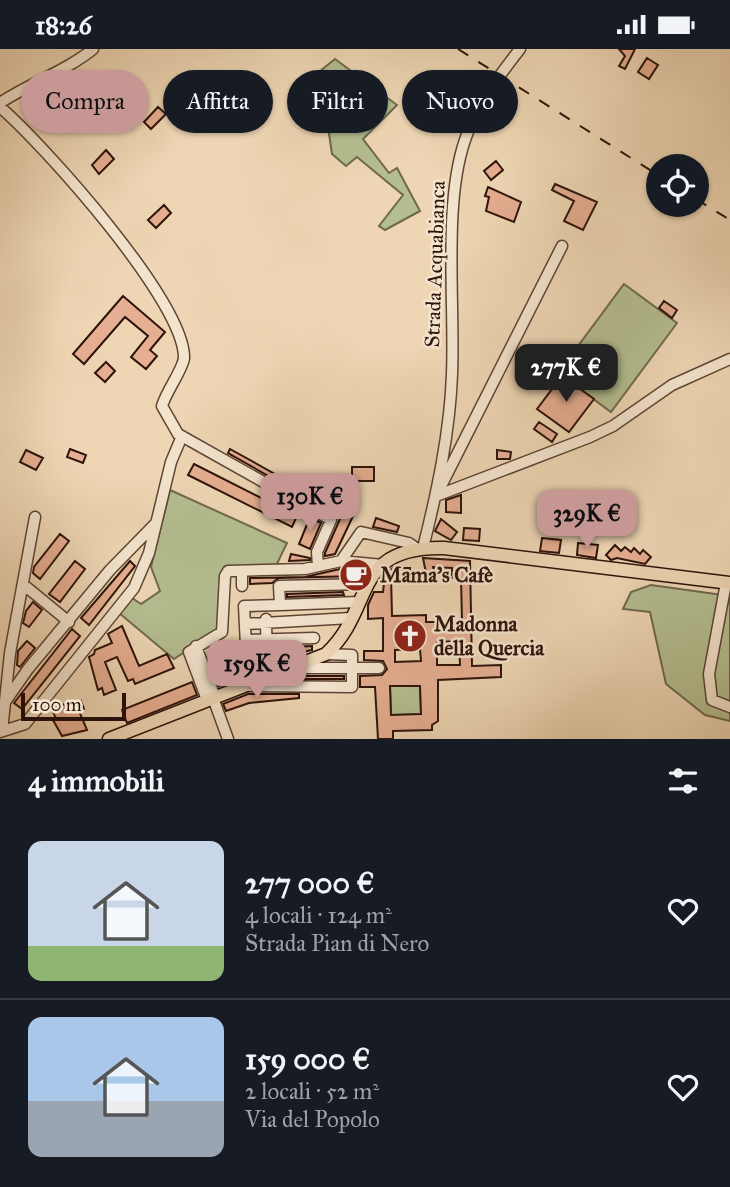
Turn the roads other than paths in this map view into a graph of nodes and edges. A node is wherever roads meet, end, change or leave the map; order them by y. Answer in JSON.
{"nodes":[{"id":1,"x":93,"y":49,"type":"edge"},
{"id":2,"x":520,"y":49,"type":"edge"},
{"id":3,"x":0,"y":105,"type":"edge"},
{"id":4,"x":562,"y":246,"type":"dead end"},
{"id":5,"x":730,"y":359,"type":"edge"},
{"id":6,"x":182,"y":436,"type":"junction"},
{"id":7,"x":436,"y":496,"type":"junction"},
{"id":8,"x":35,"y":517,"type":"dead end"},
{"id":9,"x":155,"y":524,"type":"junction"},
{"id":10,"x":420,"y":548,"type":"junction"},
{"id":11,"x":341,"y":561,"type":"junction"},
{"id":12,"x":318,"y":565,"type":"junction"},
{"id":13,"x":383,"y":565,"type":"junction"},
{"id":14,"x":242,"y":571,"type":"junction"},
{"id":15,"x":728,"y":583,"type":"edge"},
{"id":16,"x":365,"y":584,"type":"junction"},
{"id":17,"x":24,"y":585,"type":"junction"},
{"id":18,"x":243,"y":586,"type":"dead end"},
{"id":19,"x":358,"y":602,"type":"junction"},
{"id":20,"x":313,"y":604,"type":"junction"},
{"id":21,"x":266,"y":605,"type":"junction"},
{"id":22,"x":280,"y":605,"type":"junction"},
{"id":23,"x":352,"y":618,"type":"junction"},
{"id":24,"x":313,"y":620,"type":"junction"},
{"id":25,"x":69,"y":622,"type":"junction"},
{"id":26,"x":267,"y":623,"type":"junction"},
{"id":27,"x":245,"y":624,"type":"junction"},
{"id":28,"x":314,"y":638,"type":"junction"},
{"id":29,"x":267,"y":639,"type":"junction"},
{"id":30,"x":284,"y":639,"type":"junction"},
{"id":31,"x":246,"y":640,"type":"junction"},
{"id":32,"x":322,"y":656,"type":"junction"},
{"id":33,"x":379,"y":668,"type":"dead end"},
{"id":34,"x":291,"y":669,"type":"junction"},
{"id":35,"x":352,"y":669,"type":"junction"},
{"id":36,"x":266,"y":679,"type":"junction"},
{"id":37,"x":248,"y":685,"type":"junction"},
{"id":38,"x":212,"y":698,"type":"junction"},
{"id":39,"x":5,"y":702,"type":"junction"},
{"id":40,"x":730,"y":706,"type":"edge"},
{"id":41,"x":1,"y":731,"type":"edge"},
{"id":42,"x":108,"y":739,"type":"edge"},
{"id":43,"x":228,"y":739,"type":"edge"}],
"edges":[{"from":1,"to":3,"type":"street"},
{"from":2,"to":7,"type":"street","name":"Strada Acquabianca"},
{"from":3,"to":6,"type":"street"},
{"from":4,"to":7,"type":"street","name":"Strada Acquabianca"},
{"from":5,"to":7,"type":"street"},
{"from":6,"to":9,"type":"street"},
{"from":6,"to":12,"type":"street"},
{"from":7,"to":10,"type":"street","name":"Strada Acquabianca"},
{"from":8,"to":17,"type":"street"},
{"from":9,"to":25,"type":"street"},
{"from":9,"to":41,"type":"street"},
{"from":10,"to":11,"type":"street"},
{"from":10,"to":13,"type":"main road"},
{"from":10,"to":15,"type":"main road"},
{"from":11,"to":12,"type":"street"},
{"from":11,"to":13,"type":"street"},
{"from":12,"to":14,"type":"street"},
{"from":13,"to":16,"type":"main road"},
{"from":14,"to":18,"type":"street"},
{"from":14,"to":38,"type":"street"},
{"from":15,"to":40,"type":"street"},
{"from":16,"to":19,"type":"main road"},
{"from":16,"to":22,"type":"street"},
{"from":17,"to":25,"type":"street"},
{"from":17,"to":39,"type":"street"},
{"from":19,"to":20,"type":"street"},
{"from":19,"to":23,"type":"main road"},
{"from":20,"to":22,"type":"street"},
{"from":20,"to":24,"type":"street"},
{"from":21,"to":22,"type":"street"},
{"from":21,"to":26,"type":"street"},
{"from":21,"to":27,"type":"street"},
{"from":23,"to":24,"type":"street"},
{"from":23,"to":32,"type":"main road"},
{"from":24,"to":26,"type":"street"},
{"from":24,"to":28,"type":"street"},
{"from":25,"to":39,"type":"street"},
{"from":26,"to":27,"type":"street"},
{"from":26,"to":29,"type":"street"},
{"from":27,"to":31,"type":"street"},
{"from":28,"to":30,"type":"street"},
{"from":28,"to":32,"type":"street"},
{"from":29,"to":30,"type":"street"},
{"from":29,"to":31,"type":"street"},
{"from":29,"to":36,"type":"street"},
{"from":30,"to":34,"type":"street"},
{"from":31,"to":37,"type":"street"},
{"from":32,"to":34,"type":"main road"},
{"from":32,"to":35,"type":"street"},
{"from":33,"to":35,"type":"street"},
{"from":34,"to":35,"type":"street"},
{"from":34,"to":36,"type":"main road"},
{"from":35,"to":37,"type":"street"},
{"from":36,"to":37,"type":"main road"},
{"from":37,"to":38,"type":"main road"},
{"from":38,"to":42,"type":"main road"},
{"from":38,"to":43,"type":"street"},
{"from":39,"to":41,"type":"street"}]}
